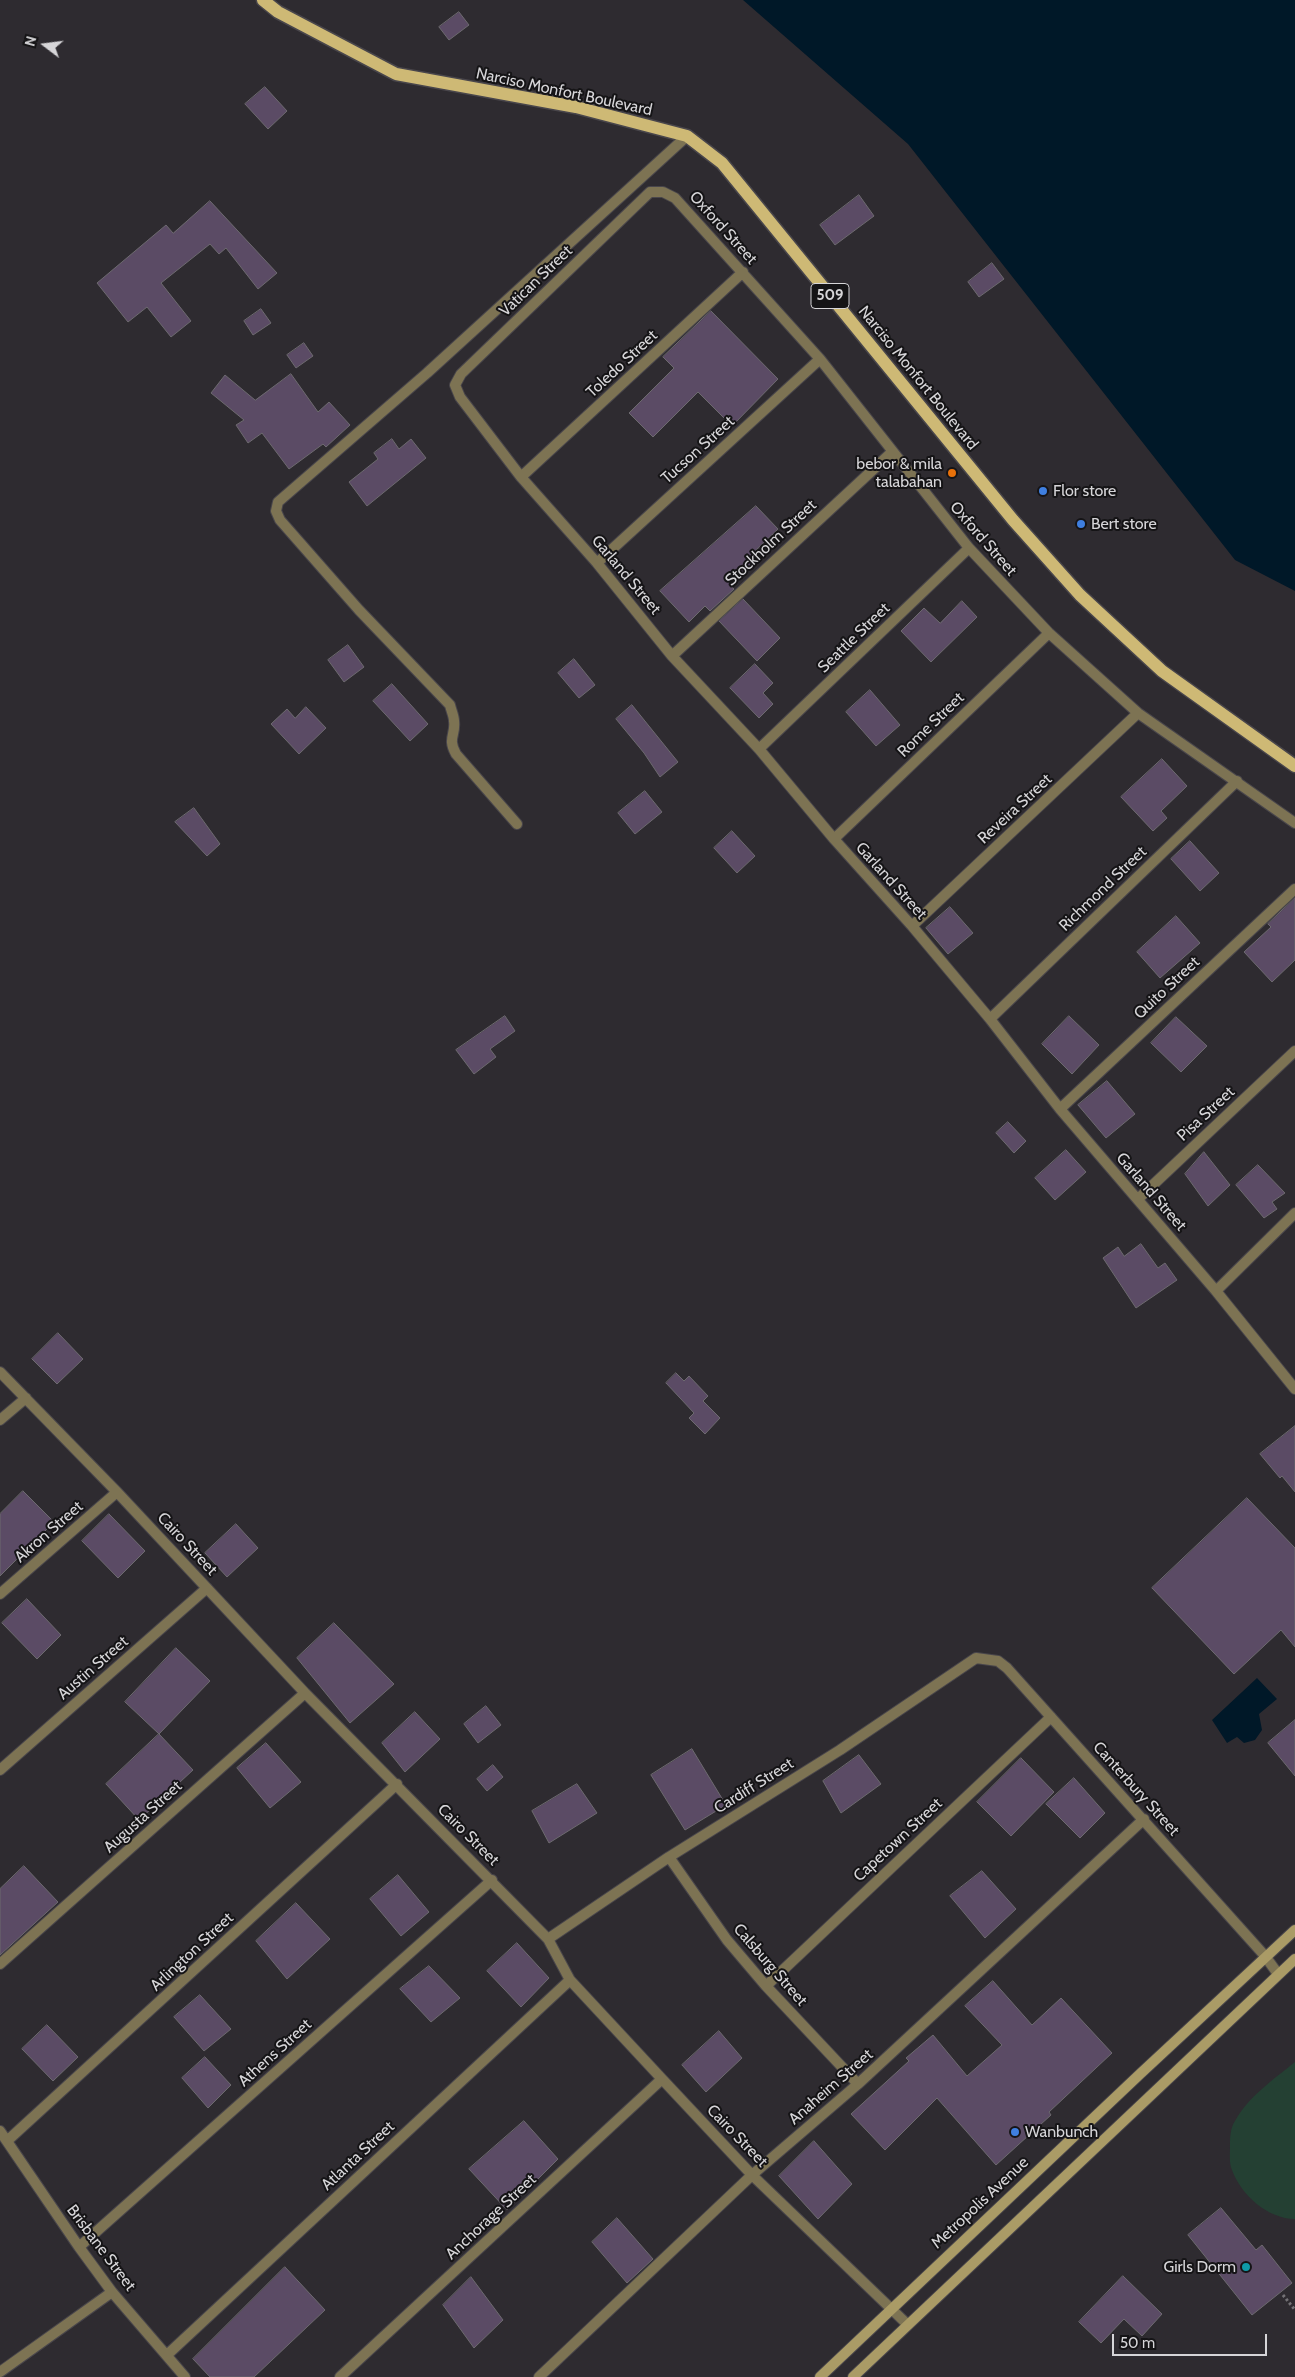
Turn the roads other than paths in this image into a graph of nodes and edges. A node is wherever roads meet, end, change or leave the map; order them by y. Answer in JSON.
{"nodes":[{"id":1,"x":263,"y":0,"type":"edge"},
{"id":2,"x":687,"y":136,"type":"junction"},
{"id":3,"x":650,"y":192,"type":"joint"},
{"id":4,"x":744,"y":272,"type":"junction"},
{"id":5,"x":820,"y":359,"type":"junction"},
{"id":6,"x":460,"y":397,"type":"joint"},
{"id":7,"x":891,"y":453,"type":"junction"},
{"id":8,"x":521,"y":477,"type":"junction"},
{"id":9,"x":969,"y":548,"type":"junction"},
{"id":10,"x":597,"y":563,"type":"junction"},
{"id":11,"x":1049,"y":633,"type":"junction"},
{"id":12,"x":672,"y":656,"type":"junction"},
{"id":13,"x":1138,"y":713,"type":"junction"},
{"id":14,"x":759,"y":748,"type":"junction"},
{"id":15,"x":1295,"y":766,"type":"edge"},
{"id":16,"x":1237,"y":781,"type":"junction"},
{"id":17,"x":1295,"y":823,"type":"edge"},
{"id":18,"x":517,"y":824,"type":"dead end"},
{"id":19,"x":834,"y":839,"type":"junction"},
{"id":20,"x":1295,"y":889,"type":"edge"},
{"id":21,"x":912,"y":926,"type":"junction"},
{"id":22,"x":990,"y":1019,"type":"junction"},
{"id":23,"x":1295,"y":1051,"type":"edge"},
{"id":24,"x":1060,"y":1109,"type":"junction"},
{"id":25,"x":1138,"y":1199,"type":"junction"},
{"id":26,"x":1295,"y":1213,"type":"edge"},
{"id":27,"x":1216,"y":1291,"type":"junction"},
{"id":28,"x":0,"y":1372,"type":"edge"},
{"id":29,"x":1293,"y":1382,"type":"edge"},
{"id":30,"x":26,"y":1398,"type":"junction"},
{"id":31,"x":0,"y":1420,"type":"edge"},
{"id":32,"x":117,"y":1492,"type":"junction"},
{"id":33,"x":206,"y":1588,"type":"junction"},
{"id":34,"x":0,"y":1594,"type":"edge"},
{"id":35,"x":976,"y":1658,"type":"joint"},
{"id":36,"x":305,"y":1693,"type":"junction"},
{"id":37,"x":1052,"y":1717,"type":"junction"},
{"id":38,"x":0,"y":1770,"type":"edge"},
{"id":39,"x":397,"y":1784,"type":"junction"},
{"id":40,"x":1144,"y":1819,"type":"junction"},
{"id":41,"x":669,"y":1857,"type":"junction"},
{"id":42,"x":492,"y":1880,"type":"junction"},
{"id":43,"x":1295,"y":1930,"type":"edge"},
{"id":44,"x":548,"y":1939,"type":"junction"},
{"id":45,"x":1266,"y":1956,"type":"junction"},
{"id":46,"x":1295,"y":1959,"type":"edge"},
{"id":47,"x":0,"y":1964,"type":"edge"},
{"id":48,"x":1278,"y":1974,"type":"junction"},
{"id":49,"x":570,"y":1980,"type":"junction"},
{"id":50,"x":766,"y":1986,"type":"junction"},
{"id":51,"x":662,"y":2079,"type":"junction"},
{"id":52,"x":858,"y":2084,"type":"junction"},
{"id":53,"x":0,"y":2132,"type":"edge"},
{"id":54,"x":7,"y":2141,"type":"junction"},
{"id":55,"x":752,"y":2175,"type":"junction"},
{"id":56,"x":78,"y":2247,"type":"junction"},
{"id":57,"x":112,"y":2292,"type":"junction"},
{"id":58,"x":891,"y":2307,"type":"junction"},
{"id":59,"x":907,"y":2324,"type":"junction"},
{"id":60,"x":168,"y":2354,"type":"junction"},
{"id":61,"x":0,"y":2372,"type":"edge"},
{"id":62,"x":185,"y":2377,"type":"edge"},
{"id":63,"x":340,"y":2377,"type":"edge"},
{"id":64,"x":539,"y":2377,"type":"edge"},
{"id":65,"x":820,"y":2377,"type":"edge"},
{"id":66,"x":852,"y":2377,"type":"edge"}],
"edges":[{"from":1,"to":2,"type":"main road","name":"Narciso Monfort Boulevard","number":"509"},
{"from":2,"to":15,"type":"main road","name":"Narciso Monfort Boulevard","number":"509"},
{"from":2,"to":18,"type":"street"},
{"from":3,"to":4,"type":"street","name":"Oxford Street"},
{"from":3,"to":6,"type":"street","name":"Vatican Street"},
{"from":4,"to":5,"type":"street","name":"Oxford Street"},
{"from":4,"to":8,"type":"street","name":"Toledo Street"},
{"from":5,"to":7,"type":"street","name":"Oxford Street"},
{"from":5,"to":10,"type":"street","name":"Tucson Street"},
{"from":6,"to":8,"type":"street","name":"Garland Street"},
{"from":7,"to":9,"type":"street","name":"Oxford Street"},
{"from":7,"to":12,"type":"street","name":"Stockholm Street"},
{"from":8,"to":10,"type":"street","name":"Garland Street"},
{"from":9,"to":11,"type":"street","name":"Oxford Street"},
{"from":9,"to":14,"type":"street","name":"Seattle Street"},
{"from":10,"to":12,"type":"street","name":"Garland Street"},
{"from":11,"to":13,"type":"street","name":"Oxford Street"},
{"from":11,"to":19,"type":"street","name":"Rome Street"},
{"from":12,"to":14,"type":"street","name":"Garland Street"},
{"from":13,"to":16,"type":"street","name":"Oxford Street"},
{"from":13,"to":21,"type":"street","name":"Reveira Street"},
{"from":14,"to":19,"type":"street","name":"Garland Street"},
{"from":16,"to":17,"type":"street","name":"Oxford Street"},
{"from":16,"to":22,"type":"street","name":"Richmond Street"},
{"from":19,"to":21,"type":"street","name":"Garland Street"},
{"from":20,"to":24,"type":"street","name":"Quito Street"},
{"from":21,"to":22,"type":"street","name":"Garland Street"},
{"from":22,"to":24,"type":"street","name":"Garland Street"},
{"from":23,"to":25,"type":"street","name":"Pisa Street"},
{"from":24,"to":25,"type":"street","name":"Garland Street"},
{"from":25,"to":27,"type":"street","name":"Garland Street"},
{"from":26,"to":27,"type":"street"},
{"from":27,"to":29,"type":"street","name":"Garland Street"},
{"from":28,"to":30,"type":"street","name":"Cairo Street"},
{"from":30,"to":31,"type":"street"},
{"from":30,"to":32,"type":"street","name":"Cairo Street"},
{"from":32,"to":33,"type":"street","name":"Cairo Street"},
{"from":32,"to":34,"type":"street","name":"Akron Street"},
{"from":33,"to":36,"type":"street","name":"Cairo Street"},
{"from":33,"to":38,"type":"street","name":"Austin Street"},
{"from":35,"to":37,"type":"street","name":"Canterbury Street"},
{"from":35,"to":41,"type":"street","name":"Cardiff Street"},
{"from":36,"to":39,"type":"street","name":"Cairo Street"},
{"from":36,"to":47,"type":"street","name":"Augusta Street"},
{"from":37,"to":40,"type":"street","name":"Canterbury Street"},
{"from":37,"to":50,"type":"street","name":"Capetown Street"},
{"from":39,"to":42,"type":"street","name":"Cairo Street"},
{"from":39,"to":54,"type":"street","name":"Arlington Street"},
{"from":40,"to":45,"type":"street","name":"Canterbury Street"},
{"from":40,"to":52,"type":"street","name":"Anaheim Street"},
{"from":41,"to":44,"type":"street","name":"Cardiff Street"},
{"from":41,"to":50,"type":"street","name":"Calsburg Street"},
{"from":42,"to":44,"type":"street","name":"Cairo Street"},
{"from":42,"to":56,"type":"street","name":"Athens Street"},
{"from":43,"to":45,"type":"main road","name":"Metropolis Avenue"},
{"from":44,"to":49,"type":"street","name":"Cairo Street"},
{"from":45,"to":48,"type":"street","name":"Canterbury Street"},
{"from":45,"to":58,"type":"main road","name":"Metropolis Avenue"},
{"from":46,"to":48,"type":"main road"},
{"from":48,"to":59,"type":"main road"},
{"from":49,"to":51,"type":"street","name":"Cairo Street"},
{"from":49,"to":60,"type":"street","name":"Atlanta Street"},
{"from":50,"to":52,"type":"street","name":"Calsburg Street"},
{"from":51,"to":55,"type":"street","name":"Cairo Street"},
{"from":51,"to":63,"type":"street","name":"Anchorage Street"},
{"from":52,"to":55,"type":"street","name":"Anaheim Street"},
{"from":53,"to":54,"type":"street","name":"Brisbane Street"},
{"from":54,"to":56,"type":"street","name":"Brisbane Street"},
{"from":55,"to":58,"type":"street","name":"Cairo Street"},
{"from":55,"to":64,"type":"street","name":"Anaheim Street"},
{"from":56,"to":57,"type":"street","name":"Brisbane Street"},
{"from":57,"to":60,"type":"street","name":"Brisbane Street"},
{"from":57,"to":61,"type":"street"},
{"from":58,"to":59,"type":"street","name":"Cairo Street"},
{"from":58,"to":65,"type":"main road","name":"Metropolis Avenue"},
{"from":59,"to":66,"type":"main road"},
{"from":60,"to":62,"type":"street","name":"Brisbane Street"}]}
